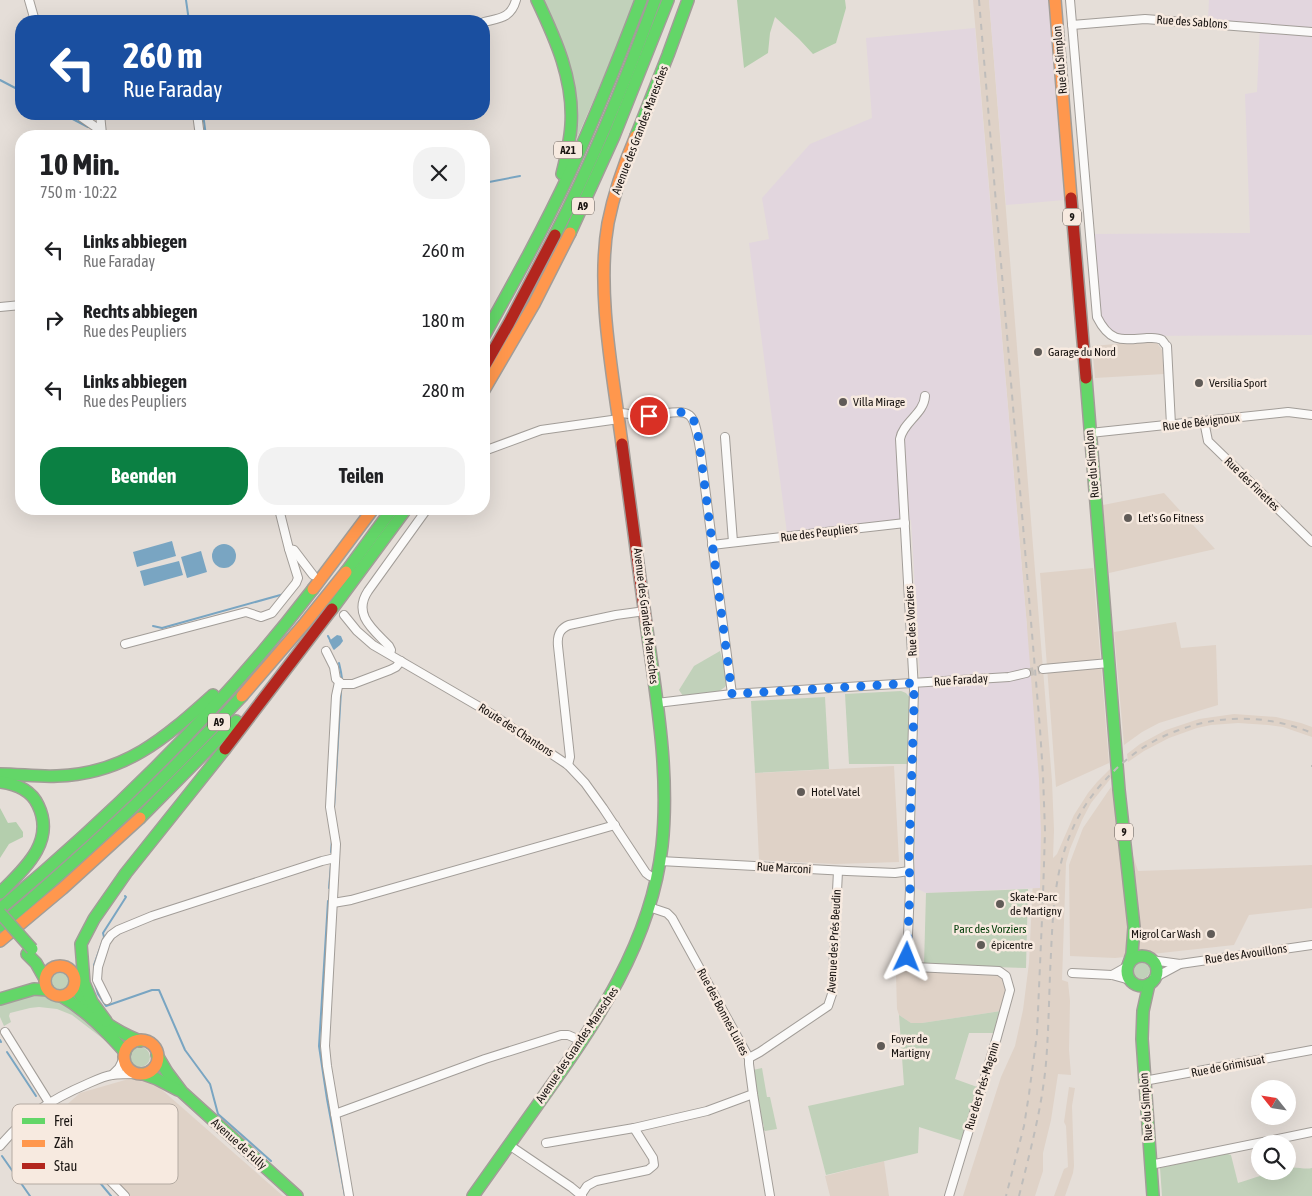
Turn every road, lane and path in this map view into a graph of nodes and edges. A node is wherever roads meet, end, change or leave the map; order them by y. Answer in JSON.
{"nodes":[{"id":1,"x":29,"y":0,"type":"edge"},
{"id":2,"x":516,"y":0,"type":"edge"},
{"id":3,"x":538,"y":0,"type":"edge"},
{"id":4,"x":641,"y":0,"type":"edge"},
{"id":5,"x":655,"y":0,"type":"edge"},
{"id":6,"x":667,"y":0,"type":"edge"},
{"id":7,"x":688,"y":0,"type":"edge"},
{"id":8,"x":1055,"y":0,"type":"edge"},
{"id":9,"x":1070,"y":0,"type":"edge"},
{"id":10,"x":33,"y":15,"type":"edge"},
{"id":11,"x":490,"y":21,"type":"edge"},
{"id":12,"x":1072,"y":24,"type":"junction"},
{"id":13,"x":1312,"y":32,"type":"edge"},
{"id":14,"x":86,"y":120,"type":"edge"},
{"id":15,"x":98,"y":130,"type":"edge"},
{"id":16,"x":535,"y":241,"type":"junction"},
{"id":17,"x":15,"y":306,"type":"edge"},
{"id":18,"x":0,"y":307,"type":"edge"},
{"id":19,"x":490,"y":325,"type":"edge"},
{"id":20,"x":490,"y":355,"type":"edge"},
{"id":21,"x":490,"y":379,"type":"edge"},
{"id":22,"x":925,"y":396,"type":"dead end"},
{"id":23,"x":1312,"y":415,"type":"edge"},
{"id":24,"x":619,"y":416,"type":"junction"},
{"id":25,"x":1204,"y":421,"type":"junction"},
{"id":26,"x":1171,"y":425,"type":"junction"},
{"id":27,"x":1090,"y":433,"type":"junction"},
{"id":28,"x":725,"y":436,"type":"dead end"},
{"id":29,"x":490,"y":449,"type":"edge"},
{"id":30,"x":280,"y":515,"type":"edge"},
{"id":31,"x":369,"y":515,"type":"edge"},
{"id":32,"x":388,"y":515,"type":"edge"},
{"id":33,"x":402,"y":515,"type":"edge"},
{"id":34,"x":423,"y":515,"type":"edge"},
{"id":35,"x":905,"y":523,"type":"junction"},
{"id":36,"x":733,"y":542,"type":"junction"},
{"id":37,"x":1312,"y":542,"type":"edge"},
{"id":38,"x":712,"y":545,"type":"junction"},
{"id":39,"x":289,"y":550,"type":"junction"},
{"id":40,"x":359,"y":574,"type":"junction"},
{"id":41,"x":314,"y":575,"type":"dead end"},
{"id":42,"x":301,"y":603,"type":"junction"},
{"id":43,"x":645,"y":611,"type":"junction"},
{"id":44,"x":344,"y":615,"type":"dead end"},
{"id":45,"x":125,"y":644,"type":"dead end"},
{"id":46,"x":326,"y":651,"type":"dead end"},
{"id":47,"x":390,"y":654,"type":"junction"},
{"id":48,"x":401,"y":661,"type":"junction"},
{"id":49,"x":1109,"y":663,"type":"junction"},
{"id":50,"x":1043,"y":669,"type":"tunnel mouth"},
{"id":51,"x":1026,"y":673,"type":"tunnel mouth"},
{"id":52,"x":339,"y":682,"type":"junction"},
{"id":53,"x":914,"y":683,"type":"junction"},
{"id":54,"x":732,"y":694,"type":"junction"},
{"id":55,"x":657,"y":704,"type":"junction"},
{"id":56,"x":568,"y":765,"type":"junction"},
{"id":57,"x":0,"y":774,"type":"edge"},
{"id":58,"x":0,"y":782,"type":"edge"},
{"id":59,"x":615,"y":825,"type":"junction"},
{"id":60,"x":335,"y":858,"type":"junction"},
{"id":61,"x":660,"y":861,"type":"junction"},
{"id":62,"x":838,"y":871,"type":"junction"},
{"id":63,"x":909,"y":871,"type":"junction"},
{"id":64,"x":656,"y":878,"type":"junction"},
{"id":65,"x":0,"y":893,"type":"edge"},
{"id":66,"x":333,"y":902,"type":"junction"},
{"id":67,"x":650,"y":907,"type":"junction"},
{"id":68,"x":0,"y":909,"type":"edge"},
{"id":69,"x":0,"y":913,"type":"edge"},
{"id":70,"x":0,"y":925,"type":"edge"},
{"id":71,"x":1134,"y":927,"type":"junction"},
{"id":72,"x":0,"y":941,"type":"edge"},
{"id":73,"x":81,"y":944,"type":"junction"},
{"id":74,"x":1312,"y":944,"type":"edge"},
{"id":75,"x":30,"y":952,"type":"junction"},
{"id":76,"x":1149,"y":959,"type":"junction"},
{"id":77,"x":1129,"y":964,"type":"junction"},
{"id":78,"x":1180,"y":964,"type":"junction"},
{"id":79,"x":55,"y":966,"type":"junction"},
{"id":80,"x":1072,"y":973,"type":"dead end"},
{"id":81,"x":1006,"y":976,"type":"joint"},
{"id":82,"x":1112,"y":976,"type":"junction"},
{"id":83,"x":74,"y":978,"type":"junction"},
{"id":84,"x":1131,"y":981,"type":"junction"},
{"id":85,"x":1152,"y":981,"type":"junction"},
{"id":86,"x":47,"y":984,"type":"junction"},
{"id":87,"x":61,"y":996,"type":"junction"},
{"id":88,"x":0,"y":999,"type":"edge"},
{"id":89,"x":107,"y":1000,"type":"dead end"},
{"id":90,"x":1142,"y":1017,"type":"junction"},
{"id":91,"x":106,"y":1022,"type":"junction"},
{"id":92,"x":4,"y":1032,"type":"dead end"},
{"id":93,"x":140,"y":1041,"type":"junction"},
{"id":94,"x":582,"y":1041,"type":"junction"},
{"id":95,"x":1312,"y":1050,"type":"edge"},
{"id":96,"x":125,"y":1055,"type":"junction"},
{"id":97,"x":157,"y":1055,"type":"junction"},
{"id":98,"x":749,"y":1058,"type":"junction"},
{"id":99,"x":141,"y":1074,"type":"junction"},
{"id":100,"x":112,"y":1075,"type":"junction"},
{"id":101,"x":1144,"y":1081,"type":"junction"},
{"id":102,"x":182,"y":1092,"type":"junction"},
{"id":103,"x":753,"y":1094,"type":"junction"},
{"id":104,"x":48,"y":1103,"type":"joint"},
{"id":105,"x":335,"y":1114,"type":"junction"},
{"id":106,"x":634,"y":1128,"type":"junction"},
{"id":107,"x":1312,"y":1132,"type":"edge"},
{"id":108,"x":12,"y":1133,"type":"edge"},
{"id":109,"x":546,"y":1143,"type":"dead end"},
{"id":110,"x":509,"y":1145,"type":"junction"},
{"id":111,"x":0,"y":1146,"type":"edge"},
{"id":112,"x":1150,"y":1164,"type":"junction"},
{"id":113,"x":114,"y":1184,"type":"edge"},
{"id":114,"x":581,"y":1195,"type":"edge"},
{"id":115,"x":125,"y":1196,"type":"edge"},
{"id":116,"x":297,"y":1196,"type":"edge"},
{"id":117,"x":349,"y":1196,"type":"edge"},
{"id":118,"x":473,"y":1196,"type":"edge"},
{"id":119,"x":770,"y":1196,"type":"edge"},
{"id":120,"x":948,"y":1196,"type":"edge"},
{"id":121,"x":1153,"y":1196,"type":"edge"}],
"edges":[{"from":1,"to":10,"type":"street"},
{"from":2,"to":11,"type":"street"},
{"from":3,"to":16,"type":"main road","number":"A21"},
{"from":4,"to":16,"type":"main road"},
{"from":5,"to":20,"type":"main road","number":"A9"},
{"from":6,"to":21,"type":"main road","number":"A9"},
{"from":7,"to":24,"type":"main road","name":"Avenue des Grandes Maresches"},
{"from":8,"to":27,"type":"main road","name":"Rue du Simplon","number":"9"},
{"from":9,"to":12,"type":"street"},
{"from":12,"to":13,"type":"street","name":"Rue des Sablons"},
{"from":12,"to":26,"type":"street"},
{"from":14,"to":15,"type":"street"},
{"from":16,"to":19,"type":"main road"},
{"from":17,"to":18,"type":"street"},
{"from":22,"to":35,"type":"street","name":"Rue des Vorziers"},
{"from":23,"to":25,"type":"street","name":"Rue de Bévignoux"},
{"from":24,"to":29,"type":"street"},
{"from":24,"to":38,"type":"street"},
{"from":24,"to":43,"type":"main road","name":"Avenue des Grandes Maresches"},
{"from":25,"to":26,"type":"street","name":"Rue de Bévignoux"},
{"from":25,"to":37,"type":"street","name":"Rue des Finettes"},
{"from":26,"to":27,"type":"street","name":"Rue de Bévignoux"},
{"from":27,"to":49,"type":"main road","name":"Rue du Simplon","number":"9"},
{"from":28,"to":36,"type":"street"},
{"from":30,"to":39,"type":"street"},
{"from":31,"to":42,"type":"main road"},
{"from":32,"to":70,"type":"main road","number":"A9"},
{"from":33,"to":40,"type":"main road","number":"A9"},
{"from":34,"to":47,"type":"street"},
{"from":35,"to":36,"type":"street","name":"Rue des Peupliers"},
{"from":35,"to":53,"type":"street","name":"Rue des Vorziers"},
{"from":36,"to":38,"type":"street","name":"Rue des Peupliers"},
{"from":38,"to":54,"type":"street"},
{"from":39,"to":41,"type":"street"},
{"from":39,"to":45,"type":"street"},
{"from":40,"to":72,"type":"main road","number":"A9"},
{"from":40,"to":73,"type":"main road"},
{"from":42,"to":57,"type":"main road"},
{"from":42,"to":68,"type":"main road"},
{"from":43,"to":55,"type":"main road","name":"Avenue des Grandes Maresches"},
{"from":43,"to":56,"type":"street"},
{"from":44,"to":47,"type":"street","name":"Route des Chantons"},
{"from":46,"to":52,"type":"street"},
{"from":47,"to":48,"type":"street","name":"Route des Chantons"},
{"from":48,"to":52,"type":"street"},
{"from":48,"to":56,"type":"street","name":"Route des Chantons"},
{"from":49,"to":50,"type":"street"},
{"from":49,"to":71,"type":"main road","name":"Rue du Simplon","number":"9"},
{"from":51,"to":53,"type":"street","name":"Rue Faraday"},
{"from":52,"to":60,"type":"street"},
{"from":53,"to":54,"type":"street","name":"Rue Faraday"},
{"from":53,"to":63,"type":"street","name":"Rue des Vorziers"},
{"from":54,"to":55,"type":"street","name":"Rue Faraday"},
{"from":55,"to":61,"type":"main road","name":"Avenue des Grandes Maresches"},
{"from":56,"to":59,"type":"street","name":"Route des Chantons"},
{"from":58,"to":65,"type":"main road"},
{"from":59,"to":64,"type":"street","name":"Route des Chantons"},
{"from":59,"to":66,"type":"street"},
{"from":60,"to":66,"type":"street"},
{"from":60,"to":89,"type":"street"},
{"from":61,"to":62,"type":"street","name":"Rue Marconi"},
{"from":61,"to":64,"type":"main road","name":"Avenue des Grandes Maresches"},
{"from":62,"to":63,"type":"street","name":"Rue Marconi"},
{"from":62,"to":98,"type":"street","name":"Avenue des Prés Beudin"},
{"from":63,"to":81,"type":"street","name":"Rue des Vorziers"},
{"from":64,"to":67,"type":"main road","name":"Avenue des Grandes Maresches"},
{"from":66,"to":105,"type":"street"},
{"from":67,"to":94,"type":"main road","name":"Avenue des Grandes Maresches"},
{"from":67,"to":98,"type":"street","name":"Rue des Bonnes Luites"},
{"from":69,"to":75,"type":"main road","bridge":true},
{"from":70,"to":75,"type":"main road"},
{"from":71,"to":76,"type":"main road","name":"Rue du Simplon","number":"9"},
{"from":71,"to":77,"type":"main road","name":"Rue du Simplon","number":"9"},
{"from":73,"to":83,"type":"main road"},
{"from":73,"to":91,"type":"main road"},
{"from":74,"to":78,"type":"street","name":"Rue des Avouillons"},
{"from":75,"to":79,"type":"main road"},
{"from":75,"to":86,"type":"main road"},
{"from":76,"to":77,"type":"main road"},
{"from":76,"to":78,"type":"street","name":"Rue des Avouillons"},
{"from":76,"to":85,"type":"main road","number":"9"},
{"from":77,"to":82,"type":"street"},
{"from":77,"to":84,"type":"main road","number":"9"},
{"from":78,"to":85,"type":"street","name":"Rue des Avouillons"},
{"from":79,"to":83,"type":"main road"},
{"from":79,"to":86,"type":"main road"},
{"from":80,"to":82,"type":"street"},
{"from":81,"to":120,"type":"street","name":"Rue des Prés-Magnin"},
{"from":82,"to":84,"type":"street"},
{"from":83,"to":87,"type":"main road"},
{"from":83,"to":91,"type":"main road"},
{"from":84,"to":85,"type":"main road"},
{"from":84,"to":90,"type":"main road","name":"Rue du Simplon","number":"9"},
{"from":85,"to":90,"type":"main road","name":"Rue du Simplon","number":"9"},
{"from":86,"to":87,"type":"main road"},
{"from":86,"to":88,"type":"main road"},
{"from":87,"to":96,"type":"main road"},
{"from":90,"to":101,"type":"main road","name":"Rue du Simplon","number":"9"},
{"from":91,"to":93,"type":"main road"},
{"from":92,"to":104,"type":"street"},
{"from":93,"to":96,"type":"main road"},
{"from":93,"to":97,"type":"main road"},
{"from":94,"to":105,"type":"street"},
{"from":94,"to":110,"type":"main road","name":"Avenue des Grandes Maresches"},
{"from":95,"to":101,"type":"street","name":"Rue de Grimisuat"},
{"from":96,"to":99,"type":"main road"},
{"from":96,"to":100,"type":"street"},
{"from":97,"to":99,"type":"main road"},
{"from":97,"to":102,"type":"main road","name":"Avenue de Fully"},
{"from":98,"to":103,"type":"street","name":"Rue des Bonnes Luites"},
{"from":99,"to":100,"type":"street"},
{"from":99,"to":102,"type":"main road","name":"Avenue de Fully"},
{"from":100,"to":104,"type":"street"},
{"from":101,"to":112,"type":"main road","name":"Rue du Simplon","number":"9"},
{"from":102,"to":116,"type":"main road","name":"Avenue de Fully"},
{"from":103,"to":106,"type":"street"},
{"from":103,"to":119,"type":"street","name":"Rue des Bonnes Luites"},
{"from":105,"to":117,"type":"street"},
{"from":106,"to":109,"type":"street"},
{"from":106,"to":114,"type":"street"},
{"from":107,"to":112,"type":"street"},
{"from":108,"to":111,"type":"street"},
{"from":110,"to":114,"type":"street"},
{"from":110,"to":118,"type":"main road","name":"Avenue des Grandes Maresches"},
{"from":112,"to":121,"type":"main road","name":"Rue du Simplon","number":"9"},
{"from":113,"to":115,"type":"street"}]}
